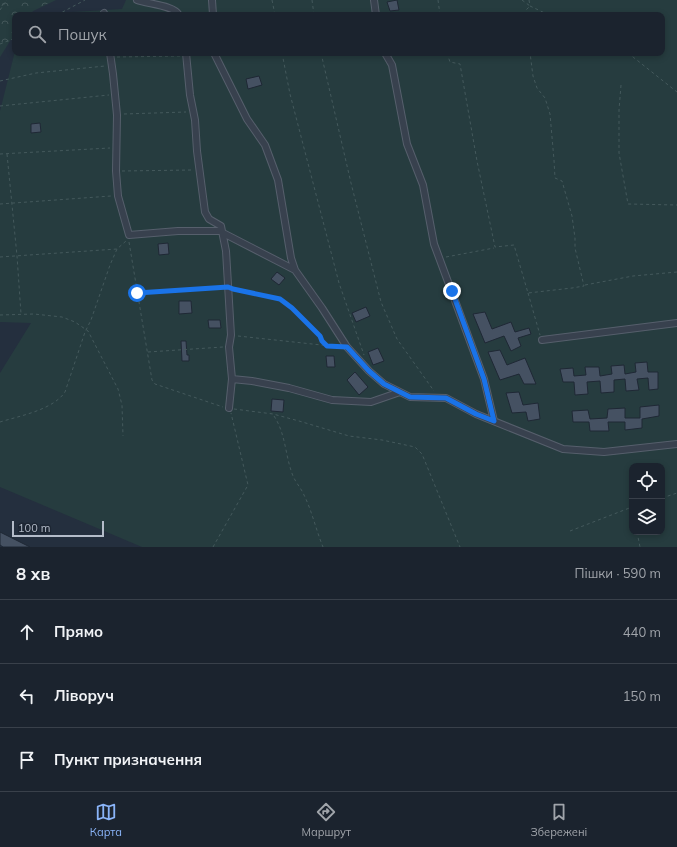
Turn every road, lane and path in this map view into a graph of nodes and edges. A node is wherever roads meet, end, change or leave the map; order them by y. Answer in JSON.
{"nodes":[{"id":1,"x":7,"y":0,"type":"edge"},
{"id":2,"x":85,"y":0,"type":"edge"},
{"id":3,"x":137,"y":0,"type":"edge"},
{"id":4,"x":212,"y":0,"type":"edge"},
{"id":5,"x":272,"y":0,"type":"edge"},
{"id":6,"x":312,"y":0,"type":"edge"},
{"id":7,"x":374,"y":0,"type":"edge"},
{"id":8,"x":438,"y":0,"type":"edge"},
{"id":9,"x":522,"y":0,"type":"edge"},
{"id":10,"x":529,"y":0,"type":"edge"},
{"id":11,"x":530,"y":6,"type":"junction"},
{"id":12,"x":0,"y":10,"type":"edge"},
{"id":13,"x":63,"y":12,"type":"edge"},
{"id":14,"x":177,"y":12,"type":"edge"},
{"id":15,"x":213,"y":12,"type":"edge"},
{"id":16,"x":274,"y":12,"type":"edge"},
{"id":17,"x":314,"y":12,"type":"edge"},
{"id":18,"x":376,"y":12,"type":"edge"},
{"id":19,"x":440,"y":12,"type":"edge"},
{"id":20,"x":526,"y":12,"type":"edge"},
{"id":21,"x":543,"y":12,"type":"edge"},
{"id":22,"x":12,"y":39,"type":"edge"},
{"id":23,"x":0,"y":44,"type":"edge"},
{"id":24,"x":110,"y":56,"type":"edge"},
{"id":25,"x":186,"y":56,"type":"edge"},
{"id":26,"x":216,"y":56,"type":"edge"},
{"id":27,"x":283,"y":56,"type":"edge"},
{"id":28,"x":322,"y":56,"type":"edge"},
{"id":29,"x":387,"y":56,"type":"edge"},
{"id":30,"x":448,"y":56,"type":"edge"},
{"id":31,"x":531,"y":56,"type":"edge"},
{"id":32,"x":632,"y":56,"type":"edge"},
{"id":33,"x":112,"y":66,"type":"junction"},
{"id":34,"x":0,"y":81,"type":"edge"},
{"id":35,"x":621,"y":85,"type":"dead end"},
{"id":36,"x":677,"y":92,"type":"edge"},
{"id":37,"x":115,"y":94,"type":"junction"},
{"id":38,"x":0,"y":106,"type":"edge"},
{"id":39,"x":193,"y":112,"type":"junction"},
{"id":40,"x":117,"y":114,"type":"junction"},
{"id":41,"x":116,"y":146,"type":"junction"},
{"id":42,"x":0,"y":154,"type":"edge"},
{"id":43,"x":7,"y":154,"type":"junction"},
{"id":44,"x":199,"y":170,"type":"junction"},
{"id":45,"x":116,"y":171,"type":"junction"},
{"id":46,"x":118,"y":196,"type":"junction"},
{"id":47,"x":12,"y":203,"type":"junction"},
{"id":48,"x":0,"y":204,"type":"edge"},
{"id":49,"x":677,"y":205,"type":"edge"},
{"id":50,"x":223,"y":232,"type":"junction"},
{"id":51,"x":495,"y":247,"type":"junction"},
{"id":52,"x":117,"y":249,"type":"junction"},
{"id":53,"x":17,"y":256,"type":"junction"},
{"id":54,"x":0,"y":258,"type":"edge"},
{"id":55,"x":440,"y":258,"type":"junction"},
{"id":56,"x":295,"y":270,"type":"junction"},
{"id":57,"x":677,"y":272,"type":"edge"},
{"id":58,"x":584,"y":286,"type":"junction"},
{"id":59,"x":228,"y":287,"type":"junction"},
{"id":60,"x":137,"y":293,"type":"junction"},
{"id":61,"x":528,"y":293,"type":"junction"},
{"id":62,"x":22,"y":314,"type":"junction"},
{"id":63,"x":0,"y":315,"type":"edge"},
{"id":64,"x":677,"y":323,"type":"edge"},
{"id":65,"x":86,"y":330,"type":"junction"},
{"id":66,"x":231,"y":335,"type":"junction"},
{"id":67,"x":542,"y":340,"type":"joint"},
{"id":68,"x":327,"y":346,"type":"junction"},
{"id":69,"x":229,"y":347,"type":"junction"},
{"id":70,"x":347,"y":347,"type":"junction"},
{"id":71,"x":147,"y":353,"type":"junction"},
{"id":72,"x":364,"y":365,"type":"junction"},
{"id":73,"x":232,"y":379,"type":"junction"},
{"id":74,"x":400,"y":392,"type":"junction"},
{"id":75,"x":439,"y":398,"type":"junction"},
{"id":76,"x":229,"y":408,"type":"junction"},
{"id":77,"x":273,"y":414,"type":"junction"},
{"id":78,"x":494,"y":421,"type":"junction"},
{"id":79,"x":0,"y":422,"type":"edge"},
{"id":80,"x":123,"y":436,"type":"dead end"},
{"id":81,"x":677,"y":444,"type":"edge"},
{"id":82,"x":677,"y":493,"type":"edge"},
{"id":83,"x":665,"y":497,"type":"edge"},
{"id":84,"x":629,"y":508,"type":"edge"},
{"id":85,"x":570,"y":531,"type":"dead end"},
{"id":86,"x":638,"y":535,"type":"edge"},
{"id":87,"x":212,"y":547,"type":"edge"},
{"id":88,"x":322,"y":547,"type":"edge"},
{"id":89,"x":460,"y":547,"type":"edge"},
{"id":90,"x":640,"y":547,"type":"edge"}],
"edges":[{"from":1,"to":12,"type":"path"},
{"from":2,"to":13,"type":"path"},
{"from":3,"to":14,"type":"street"},
{"from":4,"to":15,"type":"street"},
{"from":5,"to":16,"type":"path"},
{"from":6,"to":17,"type":"path"},
{"from":7,"to":18,"type":"street"},
{"from":8,"to":19,"type":"path"},
{"from":9,"to":11,"type":"path"},
{"from":10,"to":11,"type":"path"},
{"from":11,"to":20,"type":"path"},
{"from":11,"to":21,"type":"path"},
{"from":22,"to":23,"type":"path"},
{"from":24,"to":33,"type":"street"},
{"from":25,"to":39,"type":"street"},
{"from":26,"to":56,"type":"street"},
{"from":27,"to":72,"type":"path"},
{"from":28,"to":75,"type":"path"},
{"from":29,"to":55,"type":"street"},
{"from":30,"to":51,"type":"path"},
{"from":31,"to":58,"type":"path"},
{"from":32,"to":36,"type":"path"},
{"from":33,"to":34,"type":"path"},
{"from":33,"to":37,"type":"street"},
{"from":35,"to":49,"type":"path"},
{"from":37,"to":38,"type":"path"},
{"from":37,"to":40,"type":"street"},
{"from":39,"to":40,"type":"path"},
{"from":39,"to":44,"type":"street"},
{"from":40,"to":41,"type":"street"},
{"from":41,"to":43,"type":"path"},
{"from":41,"to":45,"type":"street"},
{"from":42,"to":43,"type":"path"},
{"from":43,"to":47,"type":"path"},
{"from":44,"to":45,"type":"path"},
{"from":44,"to":50,"type":"street"},
{"from":45,"to":46,"type":"street"},
{"from":46,"to":47,"type":"path"},
{"from":46,"to":50,"type":"street"},
{"from":47,"to":48,"type":"path"},
{"from":47,"to":53,"type":"path"},
{"from":50,"to":56,"type":"street"},
{"from":50,"to":59,"type":"street"},
{"from":51,"to":55,"type":"path"},
{"from":51,"to":61,"type":"path"},
{"from":52,"to":53,"type":"path"},
{"from":52,"to":60,"type":"path"},
{"from":52,"to":65,"type":"path"},
{"from":53,"to":54,"type":"path"},
{"from":53,"to":62,"type":"path"},
{"from":55,"to":78,"type":"street"},
{"from":56,"to":70,"type":"street"},
{"from":57,"to":58,"type":"path"},
{"from":58,"to":61,"type":"path"},
{"from":59,"to":60,"type":"path"},
{"from":59,"to":66,"type":"street"},
{"from":59,"to":68,"type":"path"},
{"from":60,"to":71,"type":"path"},
{"from":61,"to":67,"type":"path"},
{"from":62,"to":63,"type":"path"},
{"from":62,"to":65,"type":"path"},
{"from":64,"to":67,"type":"street"},
{"from":65,"to":79,"type":"path"},
{"from":65,"to":80,"type":"path"},
{"from":66,"to":68,"type":"path"},
{"from":66,"to":69,"type":"street"},
{"from":68,"to":70,"type":"path"},
{"from":69,"to":71,"type":"path"},
{"from":69,"to":73,"type":"street"},
{"from":70,"to":72,"type":"street"},
{"from":71,"to":76,"type":"path"},
{"from":72,"to":74,"type":"street"},
{"from":73,"to":74,"type":"street"},
{"from":73,"to":76,"type":"street"},
{"from":74,"to":75,"type":"street"},
{"from":75,"to":78,"type":"street"},
{"from":76,"to":77,"type":"path"},
{"from":76,"to":87,"type":"path"},
{"from":77,"to":88,"type":"path"},
{"from":77,"to":89,"type":"path"},
{"from":78,"to":81,"type":"street"},
{"from":82,"to":83,"type":"path"},
{"from":84,"to":85,"type":"path"},
{"from":86,"to":90,"type":"path"}]}
